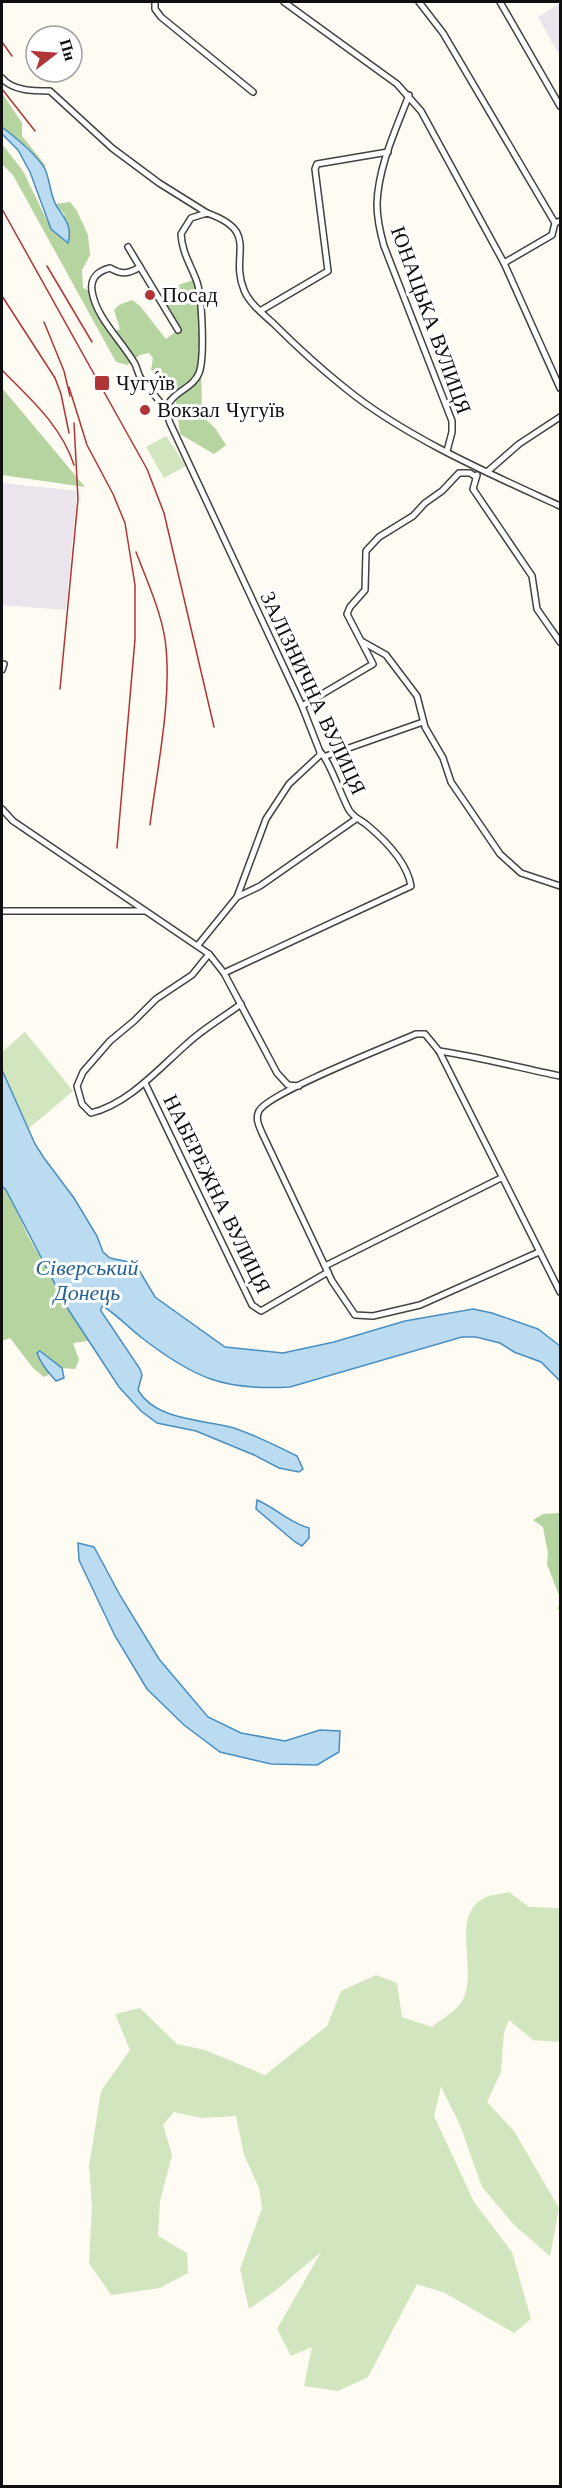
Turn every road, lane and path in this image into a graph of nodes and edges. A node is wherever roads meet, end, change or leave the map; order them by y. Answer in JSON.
{"nodes":[{"id":1,"x":155,"y":2,"type":"edge"},
{"id":2,"x":284,"y":2,"type":"edge"},
{"id":3,"x":419,"y":2,"type":"edge"},
{"id":4,"x":500,"y":2,"type":"edge"},
{"id":5,"x":2,"y":78,"type":"edge"},
{"id":6,"x":253,"y":92,"type":"dead end"},
{"id":7,"x":408,"y":95,"type":"junction"},
{"id":8,"x":561,"y":105,"type":"edge"},
{"id":9,"x":388,"y":152,"type":"junction"},
{"id":10,"x":207,"y":213,"type":"junction"},
{"id":11,"x":558,"y":222,"type":"edge"},
{"id":12,"x":128,"y":247,"type":"dead end"},
{"id":13,"x":504,"y":263,"type":"junction"},
{"id":14,"x":140,"y":267,"type":"junction"},
{"id":15,"x":260,"y":311,"type":"junction"},
{"id":16,"x":178,"y":330,"type":"dead end"},
{"id":17,"x":561,"y":388,"type":"edge"},
{"id":18,"x":166,"y":409,"type":"junction"},
{"id":19,"x":561,"y":417,"type":"edge"},
{"id":20,"x":447,"y":452,"type":"junction"},
{"id":21,"x":479,"y":468,"type":"junction"},
{"id":22,"x":487,"y":472,"type":"junction"},
{"id":23,"x":476,"y":477,"type":"junction"},
{"id":24,"x":561,"y":506,"type":"edge"},
{"id":25,"x":361,"y":641,"type":"junction"},
{"id":26,"x":561,"y":642,"type":"edge"},
{"id":27,"x":302,"y":706,"type":"junction"},
{"id":28,"x":423,"y":722,"type":"junction"},
{"id":29,"x":323,"y":754,"type":"junction"},
{"id":30,"x":2,"y":809,"type":"edge"},
{"id":31,"x":356,"y":819,"type":"junction"},
{"id":32,"x":561,"y":886,"type":"edge"},
{"id":33,"x":237,"y":897,"type":"junction"},
{"id":34,"x":2,"y":911,"type":"edge"},
{"id":35,"x":146,"y":911,"type":"junction"},
{"id":36,"x":198,"y":945,"type":"junction"},
{"id":37,"x":209,"y":954,"type":"junction"},
{"id":38,"x":224,"y":973,"type":"junction"},
{"id":39,"x":241,"y":1004,"type":"junction"},
{"id":40,"x":439,"y":1051,"type":"junction"},
{"id":41,"x":561,"y":1076,"type":"edge"},
{"id":42,"x":282,"y":1080,"type":"junction"},
{"id":43,"x":145,"y":1083,"type":"junction"},
{"id":44,"x":300,"y":1086,"type":"junction"},
{"id":45,"x":277,"y":1096,"type":"junction"},
{"id":46,"x":501,"y":1178,"type":"junction"},
{"id":47,"x":539,"y":1252,"type":"junction"},
{"id":48,"x":327,"y":1269,"type":"junction"},
{"id":49,"x":561,"y":1293,"type":"edge"}],
"edges":[{"from":1,"to":6,"type":"street"},
{"from":2,"to":7,"type":"street"},
{"from":3,"to":11,"type":"street"},
{"from":4,"to":8,"type":"street"},
{"from":5,"to":10,"type":"street"},
{"from":7,"to":9,"type":"street","name":"ЮНАЦЬКА ВУЛИЦЯ"},
{"from":7,"to":13,"type":"street"},
{"from":9,"to":15,"type":"street"},
{"from":9,"to":20,"type":"street","name":"ЮНАЦЬКА ВУЛИЦЯ"},
{"from":10,"to":15,"type":"street"},
{"from":10,"to":18,"type":"street"},
{"from":11,"to":13,"type":"street"},
{"from":12,"to":14,"type":"street"},
{"from":13,"to":17,"type":"street"},
{"from":14,"to":16,"type":"street"},
{"from":14,"to":18,"type":"street","name":"ЗАЛІЗНИЧНА ВУЛИЦЯ"},
{"from":15,"to":20,"type":"street"},
{"from":18,"to":27,"type":"street","name":"ЗАЛІЗНИЧНА ВУЛИЦЯ"},
{"from":19,"to":22,"type":"street"},
{"from":20,"to":21,"type":"street"},
{"from":21,"to":22,"type":"street"},
{"from":21,"to":23,"type":"street"},
{"from":22,"to":24,"type":"street"},
{"from":23,"to":25,"type":"street"},
{"from":23,"to":26,"type":"street"},
{"from":25,"to":27,"type":"street"},
{"from":25,"to":28,"type":"street"},
{"from":27,"to":29,"type":"street","name":"ЗАЛІЗНИЧНА ВУЛИЦЯ"},
{"from":28,"to":29,"type":"street"},
{"from":28,"to":32,"type":"street"},
{"from":29,"to":31,"type":"street","name":"ЗАЛІЗНИЧНА ВУЛИЦЯ"},
{"from":29,"to":33,"type":"street"},
{"from":30,"to":35,"type":"street"},
{"from":31,"to":33,"type":"street"},
{"from":31,"to":38,"type":"street","name":"ЗАЛІЗНИЧНА ВУЛИЦЯ"},
{"from":33,"to":36,"type":"street"},
{"from":34,"to":35,"type":"street"},
{"from":35,"to":36,"type":"street"},
{"from":36,"to":37,"type":"street"},
{"from":37,"to":38,"type":"street"},
{"from":37,"to":43,"type":"street"},
{"from":38,"to":39,"type":"street"},
{"from":39,"to":42,"type":"street"},
{"from":39,"to":43,"type":"street"},
{"from":40,"to":41,"type":"street"},
{"from":40,"to":44,"type":"street"},
{"from":40,"to":46,"type":"street"},
{"from":42,"to":44,"type":"street"},
{"from":42,"to":45,"type":"street"},
{"from":43,"to":48,"type":"street","name":"НАБЕРЕЖНА ВУЛИЦЯ"},
{"from":44,"to":45,"type":"street"},
{"from":45,"to":48,"type":"street"},
{"from":46,"to":47,"type":"street"},
{"from":46,"to":48,"type":"street","name":"НАБЕРЕЖНА ВУЛИЦЯ"},
{"from":47,"to":48,"type":"street"},
{"from":47,"to":49,"type":"street"}]}
